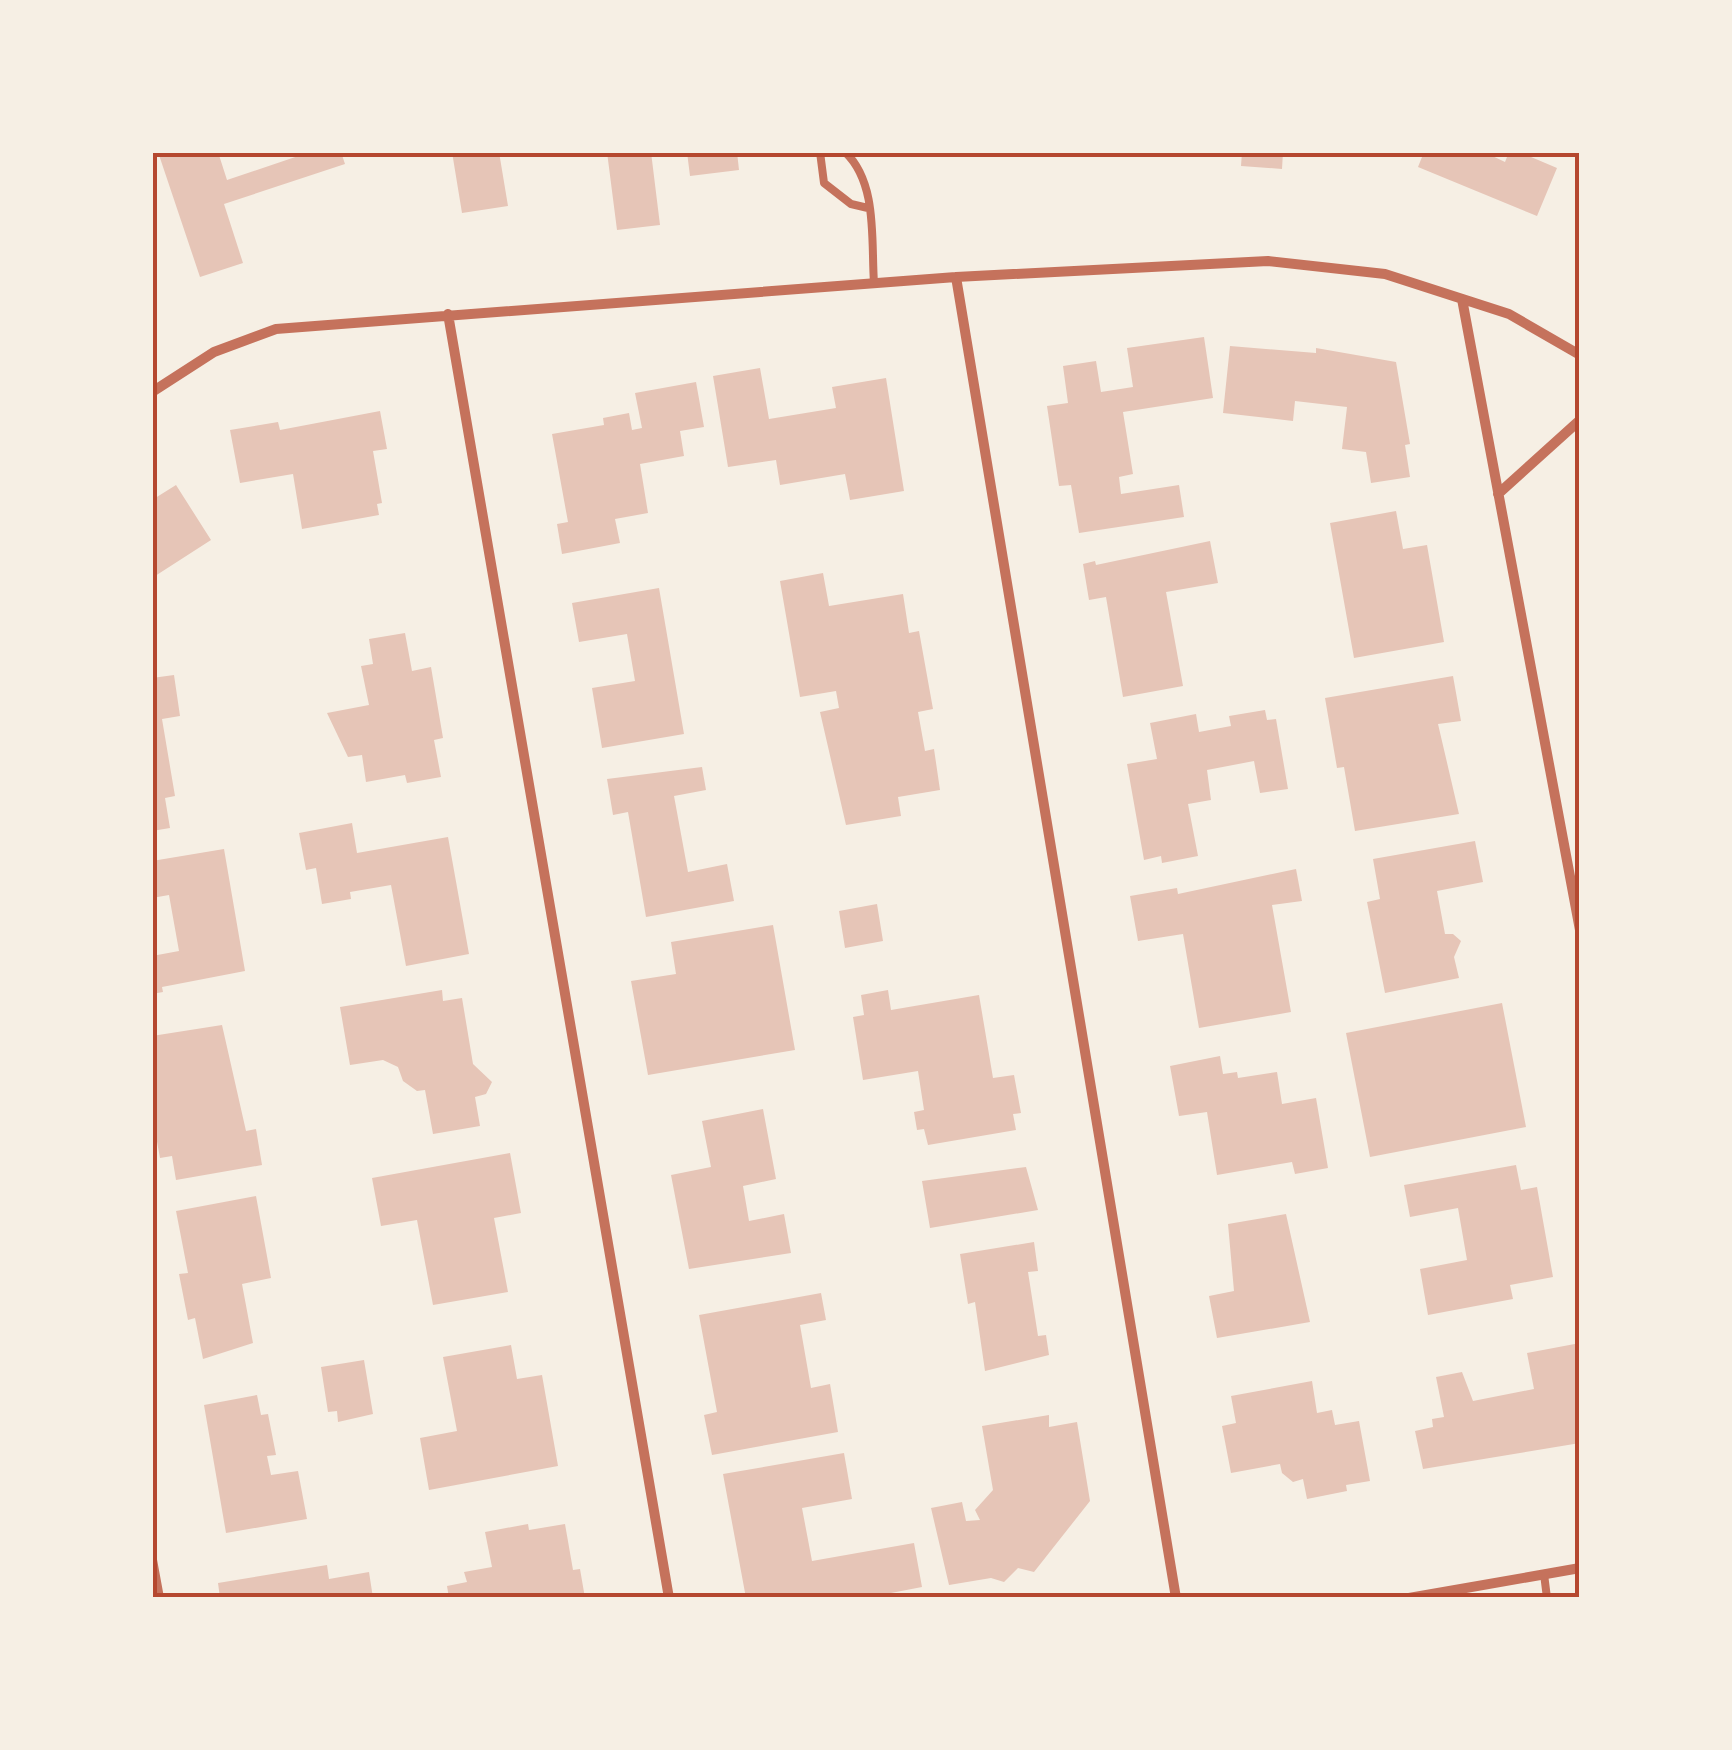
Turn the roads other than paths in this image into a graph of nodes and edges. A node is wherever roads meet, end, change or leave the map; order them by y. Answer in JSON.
{"nodes":[{"id":1,"x":820,"y":152,"type":"edge"},
{"id":2,"x":845,"y":152,"type":"edge"},
{"id":3,"x":868,"y":208,"type":"junction"},
{"id":4,"x":956,"y":277,"type":"junction"},
{"id":5,"x":874,"y":283,"type":"junction"},
{"id":6,"x":1462,"y":299,"type":"junction"},
{"id":7,"x":448,"y":314,"type":"junction"},
{"id":8,"x":1580,"y":355,"type":"edge"},
{"id":9,"x":152,"y":392,"type":"edge"},
{"id":10,"x":1580,"y":420,"type":"edge"},
{"id":11,"x":1498,"y":494,"type":"junction"},
{"id":12,"x":1580,"y":930,"type":"edge"},
{"id":13,"x":152,"y":1560,"type":"edge"},
{"id":14,"x":1580,"y":1568,"type":"edge"},
{"id":15,"x":1544,"y":1574,"type":"junction"},
{"id":16,"x":159,"y":1598,"type":"edge"},
{"id":17,"x":669,"y":1598,"type":"edge"},
{"id":18,"x":1176,"y":1598,"type":"edge"},
{"id":19,"x":1409,"y":1598,"type":"edge"},
{"id":20,"x":1547,"y":1598,"type":"edge"}],
"edges":[{"from":1,"to":3,"type":"lane"},
{"from":2,"to":3,"type":"lane"},
{"from":3,"to":5,"type":"lane"},
{"from":4,"to":5,"type":"street"},
{"from":4,"to":6,"type":"street"},
{"from":4,"to":18,"type":"street"},
{"from":5,"to":7,"type":"street"},
{"from":6,"to":8,"type":"street"},
{"from":6,"to":11,"type":"street"},
{"from":7,"to":9,"type":"street"},
{"from":7,"to":17,"type":"street"},
{"from":10,"to":11,"type":"street"},
{"from":11,"to":12,"type":"street"},
{"from":13,"to":16,"type":"street"},
{"from":14,"to":15,"type":"street"},
{"from":15,"to":19,"type":"street"},
{"from":15,"to":20,"type":"lane"}]}
